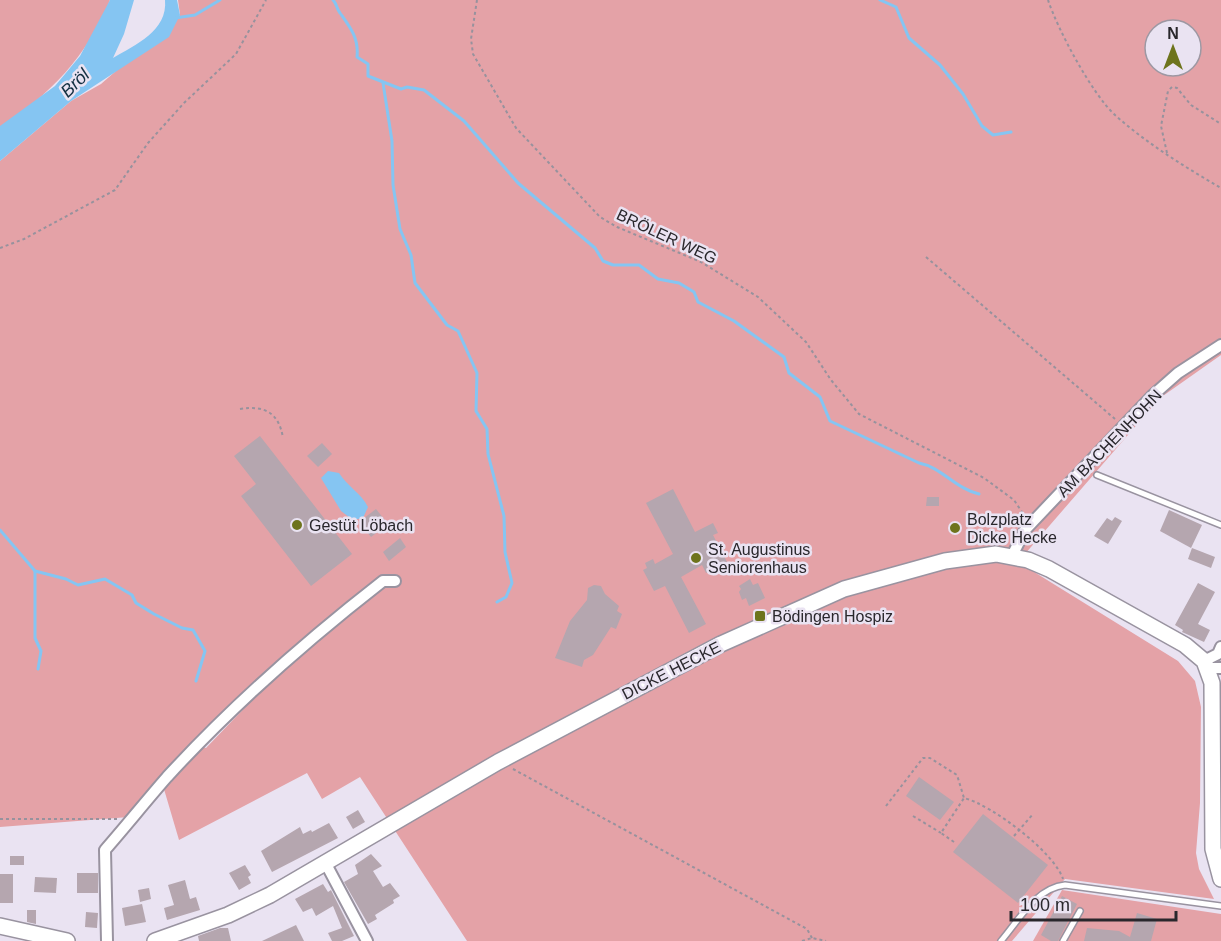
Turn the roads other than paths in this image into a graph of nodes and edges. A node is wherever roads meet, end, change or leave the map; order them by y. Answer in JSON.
{"nodes":[{"id":1,"x":1221,"y":345,"type":"edge"},
{"id":2,"x":1097,"y":475,"type":"dead end"},
{"id":3,"x":1221,"y":525,"type":"edge"},
{"id":4,"x":1012,"y":556,"type":"junction"},
{"id":5,"x":395,"y":581,"type":"dead end"},
{"id":6,"x":1221,"y":647,"type":"edge"},
{"id":7,"x":1211,"y":666,"type":"edge"},
{"id":8,"x":1217,"y":807,"type":"edge"},
{"id":9,"x":326,"y":864,"type":"junction"},
{"id":10,"x":1221,"y":879,"type":"edge"},
{"id":11,"x":1221,"y":906,"type":"edge"},
{"id":12,"x":1080,"y":911,"type":"dead end"},
{"id":13,"x":0,"y":926,"type":"edge"},
{"id":14,"x":178,"y":938,"type":"edge"},
{"id":15,"x":67,"y":941,"type":"edge"},
{"id":16,"x":107,"y":941,"type":"edge"},
{"id":17,"x":155,"y":941,"type":"edge"},
{"id":18,"x":367,"y":941,"type":"edge"},
{"id":19,"x":1001,"y":941,"type":"edge"},
{"id":20,"x":1063,"y":941,"type":"edge"}],
"edges":[{"from":1,"to":4,"type":"street","name":"AM BACHENHOHN"},
{"from":2,"to":3,"type":"lane"},
{"from":4,"to":7,"type":"street","name":"DICKE HECKE"},
{"from":4,"to":9,"type":"street","name":"DICKE HECKE"},
{"from":5,"to":16,"type":"street"},
{"from":6,"to":7,"type":"street"},
{"from":7,"to":8,"type":"street"},
{"from":8,"to":10,"type":"street"},
{"from":9,"to":14,"type":"street","name":"DICKE HECKE"},
{"from":9,"to":18,"type":"street"},
{"from":11,"to":19,"type":"lane"},
{"from":12,"to":20,"type":"lane"},
{"from":13,"to":15,"type":"street"},
{"from":14,"to":17,"type":"street","name":"DICKE HECKE"}]}
